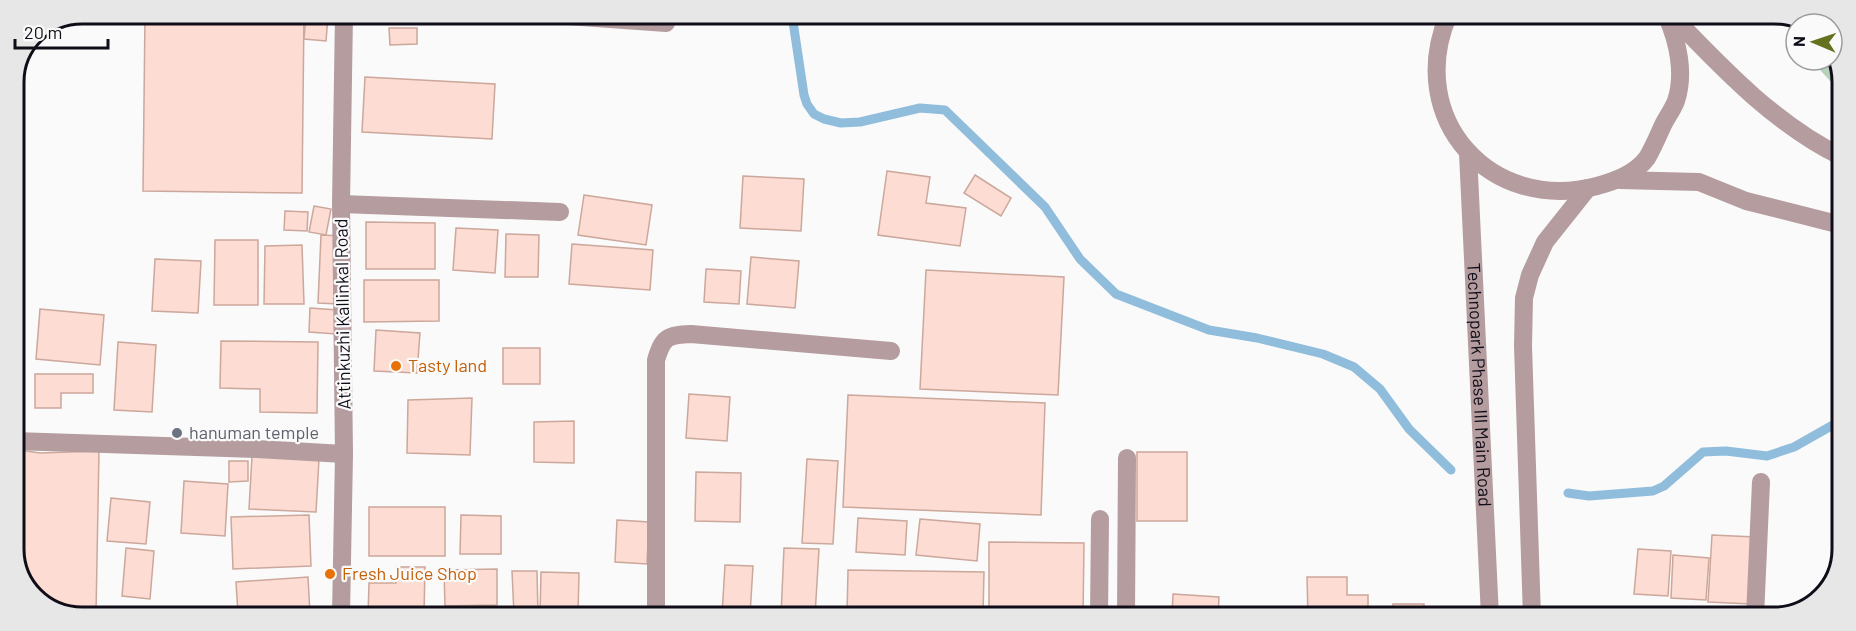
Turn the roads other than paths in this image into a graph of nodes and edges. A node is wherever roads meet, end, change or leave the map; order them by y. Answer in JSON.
{"nodes":[{"id":1,"x":344,"y":24,"type":"edge"},
{"id":2,"x":1445,"y":24,"type":"edge"},
{"id":3,"x":1670,"y":24,"type":"edge"},
{"id":4,"x":1680,"y":24,"type":"edge"},
{"id":5,"x":1832,"y":152,"type":"edge"},
{"id":6,"x":1468,"y":153,"type":"junction"},
{"id":7,"x":1620,"y":180,"type":"junction"},
{"id":8,"x":1588,"y":188,"type":"junction"},
{"id":9,"x":341,"y":204,"type":"junction"},
{"id":10,"x":560,"y":212,"type":"dead end"},
{"id":11,"x":1832,"y":223,"type":"edge"},
{"id":12,"x":891,"y":351,"type":"dead end"},
{"id":13,"x":24,"y":441,"type":"edge"},
{"id":14,"x":344,"y":454,"type":"junction"},
{"id":15,"x":1126,"y":458,"type":"dead end"},
{"id":16,"x":1761,"y":482,"type":"dead end"},
{"id":17,"x":1100,"y":519,"type":"dead end"},
{"id":18,"x":341,"y":607,"type":"edge"},
{"id":19,"x":656,"y":607,"type":"edge"},
{"id":20,"x":1099,"y":607,"type":"edge"},
{"id":21,"x":1126,"y":607,"type":"edge"},
{"id":22,"x":1490,"y":607,"type":"edge"},
{"id":23,"x":1532,"y":607,"type":"edge"},
{"id":24,"x":1755,"y":607,"type":"edge"}],
"edges":[{"from":1,"to":9,"type":"street","name":"Attinkuzhi Kallinkal Road"},
{"from":2,"to":6,"type":"street"},
{"from":3,"to":7,"type":"street"},
{"from":4,"to":5,"type":"street"},
{"from":6,"to":8,"type":"street"},
{"from":6,"to":22,"type":"street","name":"Technopark Phase III Main Road"},
{"from":7,"to":8,"type":"street"},
{"from":7,"to":11,"type":"street"},
{"from":8,"to":23,"type":"street"},
{"from":9,"to":10,"type":"street"},
{"from":9,"to":14,"type":"street","name":"Attinkuzhi Kallinkal Road"},
{"from":12,"to":19,"type":"street"},
{"from":13,"to":14,"type":"street"},
{"from":14,"to":18,"type":"street","name":"Attinkuzhi Kallinkal Road"},
{"from":15,"to":21,"type":"street"},
{"from":16,"to":24,"type":"street"},
{"from":17,"to":20,"type":"street"}]}
